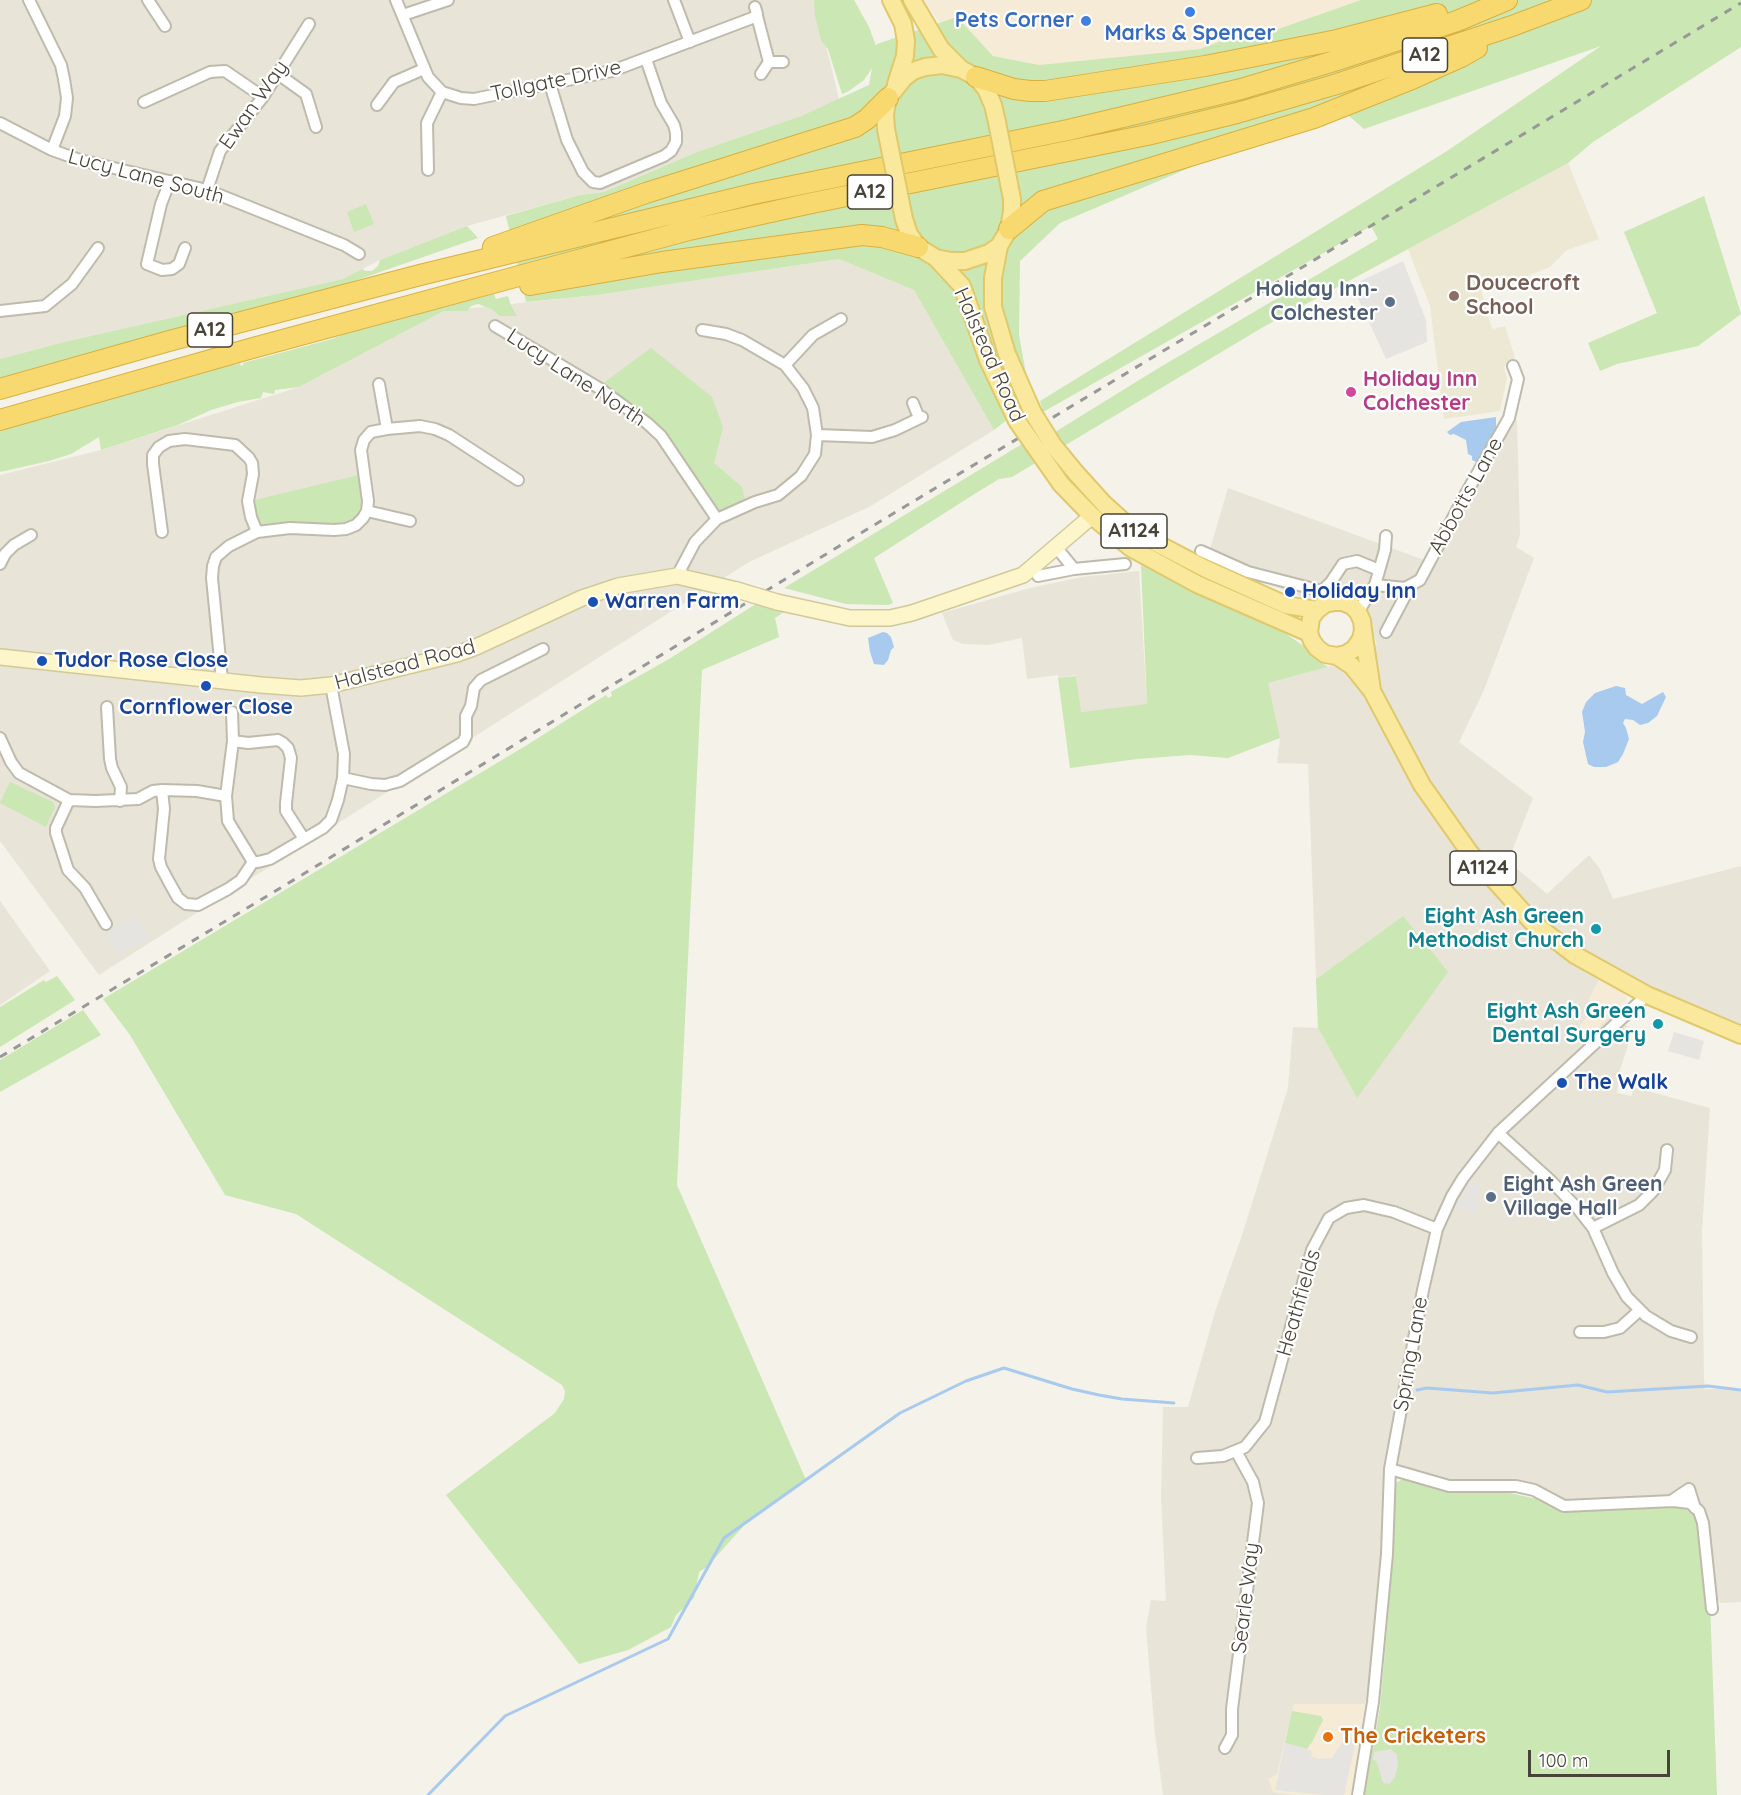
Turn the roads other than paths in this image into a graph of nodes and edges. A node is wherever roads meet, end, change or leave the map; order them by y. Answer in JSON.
{"nodes":[{"id":1,"x":29,"y":0,"type":"edge"},
{"id":2,"x":148,"y":0,"type":"edge"},
{"id":3,"x":396,"y":0,"type":"edge"},
{"id":4,"x":448,"y":0,"type":"edge"},
{"id":5,"x":674,"y":0,"type":"edge"},
{"id":6,"x":891,"y":0,"type":"edge"},
{"id":7,"x":912,"y":0,"type":"edge"},
{"id":8,"x":1581,"y":0,"type":"edge"},
{"id":9,"x":1501,"y":2,"type":"edge"},
{"id":10,"x":403,"y":15,"type":"junction"},
{"id":11,"x":309,"y":24,"type":"dead end"},
{"id":12,"x":165,"y":26,"type":"dead end"},
{"id":13,"x":1512,"y":26,"type":"junction"},
{"id":14,"x":690,"y":42,"type":"junction"},
{"id":15,"x":646,"y":59,"type":"junction"},
{"id":16,"x":768,"y":62,"type":"junction"},
{"id":17,"x":783,"y":62,"type":"dead end"},
{"id":18,"x":424,"y":69,"type":"junction"},
{"id":19,"x":969,"y":73,"type":"junction"},
{"id":20,"x":278,"y":74,"type":"junction"},
{"id":21,"x":761,"y":74,"type":"dead end"},
{"id":22,"x":550,"y":84,"type":"junction"},
{"id":23,"x":442,"y":92,"type":"junction"},
{"id":24,"x":892,"y":93,"type":"junction"},
{"id":25,"x":263,"y":98,"type":"junction"},
{"id":26,"x":144,"y":102,"type":"dead end"},
{"id":27,"x":377,"y":105,"type":"dead end"},
{"id":28,"x":0,"y":123,"type":"edge"},
{"id":29,"x":316,"y":127,"type":"dead end"},
{"id":30,"x":52,"y":150,"type":"junction"},
{"id":31,"x":428,"y":170,"type":"dead end"},
{"id":32,"x":170,"y":181,"type":"junction"},
{"id":33,"x":207,"y":190,"type":"junction"},
{"id":34,"x":1004,"y":237,"type":"junction"},
{"id":35,"x":98,"y":248,"type":"dead end"},
{"id":36,"x":185,"y":248,"type":"dead end"},
{"id":37,"x":918,"y":248,"type":"junction"},
{"id":38,"x":360,"y":254,"type":"dead end"},
{"id":39,"x":936,"y":258,"type":"junction"},
{"id":40,"x":420,"y":275,"type":"junction"},
{"id":41,"x":404,"y":307,"type":"junction"},
{"id":42,"x":1,"y":309,"type":"edge"},
{"id":43,"x":841,"y":320,"type":"dead end"},
{"id":44,"x":495,"y":326,"type":"dead end"},
{"id":45,"x":702,"y":330,"type":"dead end"},
{"id":46,"x":784,"y":364,"type":"junction"},
{"id":47,"x":1513,"y":366,"type":"dead end"},
{"id":48,"x":379,"y":384,"type":"dead end"},
{"id":49,"x":0,"y":389,"type":"edge"},
{"id":50,"x":913,"y":403,"type":"dead end"},
{"id":51,"x":0,"y":420,"type":"edge"},
{"id":52,"x":387,"y":429,"type":"junction"},
{"id":53,"x":817,"y":435,"type":"junction"},
{"id":54,"x":518,"y":480,"type":"dead end"},
{"id":55,"x":367,"y":511,"type":"junction"},
{"id":56,"x":1092,"y":516,"type":"junction"},
{"id":57,"x":717,"y":519,"type":"junction"},
{"id":58,"x":410,"y":521,"type":"dead end"},
{"id":59,"x":162,"y":532,"type":"dead end"},
{"id":60,"x":257,"y":532,"type":"junction"},
{"id":61,"x":31,"y":535,"type":"dead end"},
{"id":62,"x":1386,"y":536,"type":"dead end"},
{"id":63,"x":1056,"y":548,"type":"junction"},
{"id":64,"x":1200,"y":551,"type":"dead end"},
{"id":65,"x":0,"y":564,"type":"edge"},
{"id":66,"x":1125,"y":564,"type":"dead end"},
{"id":67,"x":1074,"y":569,"type":"junction"},
{"id":68,"x":1380,"y":570,"type":"junction"},
{"id":69,"x":677,"y":576,"type":"junction"},
{"id":70,"x":1038,"y":576,"type":"dead end"},
{"id":71,"x":1375,"y":585,"type":"junction"},
{"id":72,"x":1405,"y":588,"type":"junction"},
{"id":73,"x":1317,"y":610,"type":"junction"},
{"id":74,"x":1358,"y":612,"type":"junction"},
{"id":75,"x":1364,"y":630,"type":"junction"},
{"id":76,"x":1386,"y":632,"type":"dead end"},
{"id":77,"x":1309,"y":633,"type":"junction"},
{"id":78,"x":543,"y":649,"type":"dead end"},
{"id":79,"x":1336,"y":656,"type":"junction"},
{"id":80,"x":0,"y":657,"type":"edge"},
{"id":81,"x":222,"y":680,"type":"junction"},
{"id":82,"x":331,"y":685,"type":"junction"},
{"id":83,"x":1372,"y":691,"type":"junction"},
{"id":84,"x":107,"y":707,"type":"dead end"},
{"id":85,"x":232,"y":712,"type":"dead end"},
{"id":86,"x":0,"y":738,"type":"edge"},
{"id":87,"x":233,"y":741,"type":"junction"},
{"id":88,"x":343,"y":778,"type":"junction"},
{"id":89,"x":162,"y":790,"type":"junction"},
{"id":90,"x":226,"y":796,"type":"junction"},
{"id":91,"x":69,"y":800,"type":"junction"},
{"id":92,"x":120,"y":801,"type":"junction"},
{"id":93,"x":304,"y":839,"type":"junction"},
{"id":94,"x":253,"y":862,"type":"junction"},
{"id":95,"x":106,"y":924,"type":"dead end"},
{"id":96,"x":1647,"y":995,"type":"junction"},
{"id":97,"x":1741,"y":1035,"type":"edge"},
{"id":98,"x":1498,"y":1134,"type":"junction"},
{"id":99,"x":1667,"y":1150,"type":"dead end"},
{"id":100,"x":1593,"y":1228,"type":"junction"},
{"id":101,"x":1437,"y":1229,"type":"junction"},
{"id":102,"x":1640,"y":1310,"type":"junction"},
{"id":103,"x":1580,"y":1332,"type":"dead end"},
{"id":104,"x":1691,"y":1337,"type":"dead end"},
{"id":105,"x":1236,"y":1451,"type":"junction"},
{"id":106,"x":1197,"y":1458,"type":"dead end"},
{"id":107,"x":1390,"y":1469,"type":"junction"},
{"id":108,"x":1712,"y":1609,"type":"dead end"},
{"id":109,"x":1225,"y":1748,"type":"dead end"},
{"id":110,"x":1358,"y":1795,"type":"edge"}],
"edges":[{"from":1,"to":30,"type":"street"},
{"from":2,"to":12,"type":"street"},
{"from":3,"to":10,"type":"street"},
{"from":4,"to":10,"type":"street"},
{"from":5,"to":14,"type":"street"},
{"from":6,"to":24,"type":"main road"},
{"from":7,"to":19,"type":"main road"},
{"from":8,"to":13,"type":"highway","number":"A12"},
{"from":9,"to":19,"type":"highway","number":"A12"},
{"from":9,"to":40,"type":"highway","number":"A12"},
{"from":10,"to":18,"type":"street"},
{"from":11,"to":20,"type":"street","name":"Ewan Way"},
{"from":13,"to":34,"type":"highway","number":"A12"},
{"from":13,"to":41,"type":"highway","number":"A12"},
{"from":14,"to":15,"type":"street","name":"Tollgate Drive"},
{"from":14,"to":16,"type":"street","name":"Tollgate Drive"},
{"from":15,"to":22,"type":"street","name":"Tollgate Drive"},
{"from":15,"to":22,"type":"street"},
{"from":16,"to":17,"type":"street"},
{"from":16,"to":21,"type":"street"},
{"from":18,"to":23,"type":"street"},
{"from":18,"to":27,"type":"street"},
{"from":19,"to":24,"type":"main road"},
{"from":19,"to":34,"type":"main road","bridge":true},
{"from":20,"to":25,"type":"street","name":"Ewan Way"},
{"from":20,"to":29,"type":"street"},
{"from":22,"to":23,"type":"street","name":"Tollgate Drive"},
{"from":23,"to":31,"type":"street"},
{"from":24,"to":37,"type":"main road","bridge":true},
{"from":24,"to":40,"type":"highway","number":"A12"},
{"from":25,"to":26,"type":"street"},
{"from":25,"to":33,"type":"street","name":"Ewan Way"},
{"from":28,"to":30,"type":"street","name":"Lucy Lane South"},
{"from":30,"to":32,"type":"street","name":"Lucy Lane South"},
{"from":32,"to":33,"type":"street","name":"Lucy Lane South"},
{"from":32,"to":36,"type":"street"},
{"from":33,"to":38,"type":"street","name":"Lucy Lane South"},
{"from":34,"to":39,"type":"main road"},
{"from":34,"to":73,"type":"main road","name":"Halstead Road","number":"A1124","bridge":true},
{"from":35,"to":42,"type":"street"},
{"from":37,"to":39,"type":"main road"},
{"from":37,"to":41,"type":"highway","number":"A12"},
{"from":39,"to":56,"type":"main road","name":"Halstead Road","number":"A1124","bridge":true},
{"from":40,"to":49,"type":"highway","number":"A12"},
{"from":41,"to":51,"type":"highway","number":"A12"},
{"from":43,"to":46,"type":"street"},
{"from":44,"to":57,"type":"street","name":"Lucy Lane North"},
{"from":45,"to":46,"type":"street"},
{"from":46,"to":53,"type":"street"},
{"from":47,"to":72,"type":"street","name":"Abbotts Lane"},
{"from":48,"to":52,"type":"street"},
{"from":50,"to":53,"type":"street"},
{"from":52,"to":54,"type":"street"},
{"from":52,"to":55,"type":"street"},
{"from":53,"to":57,"type":"street"},
{"from":55,"to":58,"type":"street"},
{"from":55,"to":60,"type":"street"},
{"from":56,"to":63,"type":"street","name":"Halstead Road"},
{"from":56,"to":77,"type":"main road","number":"A1124"},
{"from":57,"to":69,"type":"street"},
{"from":59,"to":60,"type":"street"},
{"from":60,"to":81,"type":"street"},
{"from":61,"to":65,"type":"street"},
{"from":62,"to":68,"type":"street"},
{"from":63,"to":67,"type":"street"},
{"from":63,"to":69,"type":"street","name":"Halstead Road","bridge":true},
{"from":64,"to":68,"type":"street"},
{"from":66,"to":67,"type":"street"},
{"from":67,"to":70,"type":"street"},
{"from":68,"to":71,"type":"street"},
{"from":69,"to":82,"type":"street","name":"Halstead Road"},
{"from":71,"to":72,"type":"street"},
{"from":71,"to":74,"type":"street"},
{"from":72,"to":76,"type":"street"},
{"from":73,"to":74,"type":"main road"},
{"from":73,"to":77,"type":"main road"},
{"from":74,"to":75,"type":"main road"},
{"from":75,"to":79,"type":"main road"},
{"from":75,"to":83,"type":"main road","number":"A1124"},
{"from":77,"to":79,"type":"main road"},
{"from":78,"to":88,"type":"street"},
{"from":79,"to":83,"type":"main road","number":"A1124"},
{"from":80,"to":81,"type":"street","name":"Halstead Road"},
{"from":81,"to":82,"type":"street","name":"Halstead Road"},
{"from":82,"to":88,"type":"street"},
{"from":83,"to":96,"type":"main road","number":"A1124"},
{"from":84,"to":92,"type":"street"},
{"from":85,"to":87,"type":"street"},
{"from":86,"to":91,"type":"street"},
{"from":87,"to":90,"type":"street"},
{"from":87,"to":93,"type":"street"},
{"from":88,"to":93,"type":"street"},
{"from":89,"to":90,"type":"street"},
{"from":89,"to":92,"type":"street"},
{"from":89,"to":94,"type":"street"},
{"from":90,"to":94,"type":"street"},
{"from":91,"to":92,"type":"street"},
{"from":91,"to":95,"type":"street"},
{"from":93,"to":94,"type":"street"},
{"from":96,"to":97,"type":"main road","number":"A1124"},
{"from":96,"to":98,"type":"street","name":"Spring Lane"},
{"from":98,"to":100,"type":"street"},
{"from":98,"to":101,"type":"street","name":"Spring Lane"},
{"from":99,"to":100,"type":"street"},
{"from":100,"to":102,"type":"street"},
{"from":101,"to":105,"type":"street","name":"Heathfields"},
{"from":101,"to":107,"type":"street","name":"Spring Lane"},
{"from":102,"to":103,"type":"street"},
{"from":102,"to":104,"type":"street"},
{"from":105,"to":106,"type":"street"},
{"from":105,"to":109,"type":"street","name":"Searle Way"},
{"from":107,"to":108,"type":"street"},
{"from":107,"to":110,"type":"street","name":"Spring Lane"}]}
